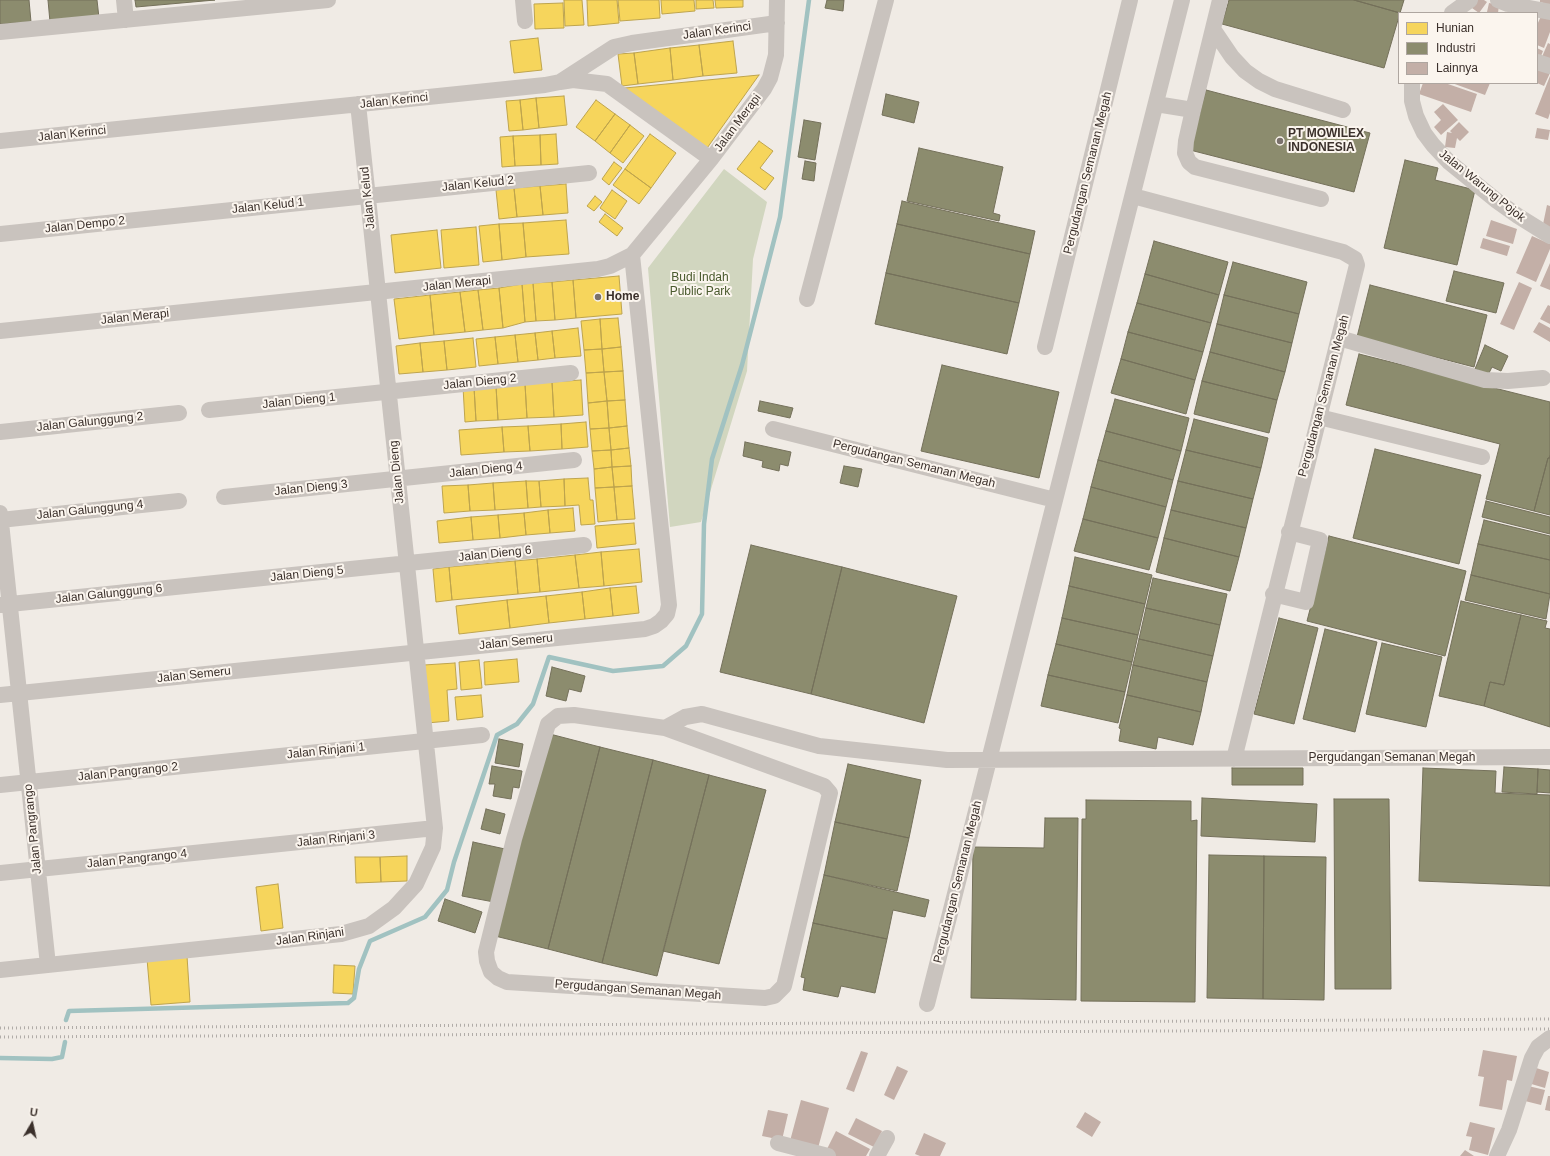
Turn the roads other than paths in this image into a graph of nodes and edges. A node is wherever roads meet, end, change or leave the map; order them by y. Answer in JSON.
{"nodes":[{"id":1,"x":124,"y":0,"type":"edge"},
{"id":2,"x":328,"y":0,"type":"edge"},
{"id":3,"x":523,"y":0,"type":"edge"},
{"id":4,"x":777,"y":0,"type":"edge"},
{"id":5,"x":886,"y":0,"type":"edge"},
{"id":6,"x":1130,"y":0,"type":"edge"},
{"id":7,"x":1182,"y":0,"type":"edge"},
{"id":8,"x":1220,"y":0,"type":"edge"},
{"id":9,"x":1470,"y":0,"type":"edge"},
{"id":10,"x":1504,"y":6,"type":"edge"},
{"id":11,"x":1453,"y":12,"type":"edge"},
{"id":12,"x":1550,"y":12,"type":"edge"},
{"id":13,"x":126,"y":20,"type":"junction"},
{"id":14,"x":525,"y":21,"type":"dead end"},
{"id":15,"x":777,"y":23,"type":"junction"},
{"id":16,"x":1213,"y":29,"type":"junction"},
{"id":17,"x":0,"y":32,"type":"edge"},
{"id":18,"x":602,"y":53,"type":"junction"},
{"id":19,"x":1538,"y":62,"type":"edge"},
{"id":20,"x":1550,"y":66,"type":"edge"},
{"id":21,"x":560,"y":82,"type":"junction"},
{"id":22,"x":607,"y":84,"type":"junction"},
{"id":23,"x":1412,"y":84,"type":"edge"},
{"id":24,"x":358,"y":104,"type":"junction"},
{"id":25,"x":1156,"y":104,"type":"junction"},
{"id":26,"x":1193,"y":110,"type":"junction"},
{"id":27,"x":1343,"y":110,"type":"dead end"},
{"id":28,"x":0,"y":141,"type":"edge"},
{"id":29,"x":711,"y":159,"type":"junction"},
{"id":30,"x":589,"y":173,"type":"dead end"},
{"id":31,"x":367,"y":196,"type":"junction"},
{"id":32,"x":1133,"y":196,"type":"junction"},
{"id":33,"x":1321,"y":199,"type":"dead end"},
{"id":34,"x":169,"y":216,"type":"joint"},
{"id":35,"x":0,"y":234,"type":"edge"},
{"id":36,"x":1550,"y":236,"type":"edge"},
{"id":37,"x":632,"y":255,"type":"junction"},
{"id":38,"x":378,"y":292,"type":"junction"},
{"id":39,"x":807,"y":299,"type":"dead end"},
{"id":40,"x":0,"y":331,"type":"edge"},
{"id":41,"x":1339,"y":338,"type":"junction"},
{"id":42,"x":1045,"y":347,"type":"dead end"},
{"id":43,"x":571,"y":373,"type":"dead end"},
{"id":44,"x":1543,"y":378,"type":"dead end"},
{"id":45,"x":388,"y":392,"type":"junction"},
{"id":46,"x":209,"y":410,"type":"dead end"},
{"id":47,"x":179,"y":413,"type":"dead end"},
{"id":48,"x":1318,"y":417,"type":"junction"},
{"id":49,"x":773,"y":429,"type":"dead end"},
{"id":50,"x":0,"y":432,"type":"edge"},
{"id":51,"x":1482,"y":457,"type":"dead end"},
{"id":52,"x":574,"y":460,"type":"dead end"},
{"id":53,"x":398,"y":479,"type":"junction"},
{"id":54,"x":224,"y":496,"type":"dead end"},
{"id":55,"x":1055,"y":500,"type":"junction"},
{"id":56,"x":179,"y":501,"type":"dead end"},
{"id":57,"x":0,"y":517,"type":"edge"},
{"id":58,"x":1289,"y":532,"type":"junction"},
{"id":59,"x":584,"y":545,"type":"dead end"},
{"id":60,"x":407,"y":563,"type":"junction"},
{"id":61,"x":208,"y":584,"type":"joint"},
{"id":62,"x":1273,"y":594,"type":"junction"},
{"id":63,"x":5,"y":605,"type":"edge"},
{"id":64,"x":416,"y":652,"type":"junction"},
{"id":65,"x":19,"y":693,"type":"junction"},
{"id":66,"x":0,"y":695,"type":"edge"},
{"id":67,"x":665,"y":728,"type":"junction"},
{"id":68,"x":482,"y":735,"type":"dead end"},
{"id":69,"x":426,"y":741,"type":"junction"},
{"id":70,"x":1550,"y":757,"type":"edge"},
{"id":71,"x":1234,"y":759,"type":"junction"},
{"id":72,"x":989,"y":760,"type":"junction"},
{"id":73,"x":227,"y":761,"type":"joint"},
{"id":74,"x":28,"y":782,"type":"junction"},
{"id":75,"x":0,"y":785,"type":"edge"},
{"id":76,"x":435,"y":828,"type":"junction"},
{"id":77,"x":236,"y":849,"type":"joint"},
{"id":78,"x":38,"y":870,"type":"junction"},
{"id":79,"x":0,"y":874,"type":"edge"},
{"id":80,"x":48,"y":965,"type":"junction"},
{"id":81,"x":0,"y":970,"type":"edge"},
{"id":82,"x":927,"y":1004,"type":"dead end"},
{"id":83,"x":1550,"y":1038,"type":"edge"},
{"id":84,"x":887,"y":1138,"type":"dead end"},
{"id":85,"x":778,"y":1142,"type":"dead end"},
{"id":86,"x":828,"y":1156,"type":"edge"},
{"id":87,"x":877,"y":1156,"type":"edge"},
{"id":88,"x":1498,"y":1156,"type":"edge"}],
"edges":[{"from":1,"to":13,"type":"street"},
{"from":2,"to":13,"type":"street"},
{"from":3,"to":14,"type":"street"},
{"from":4,"to":15,"type":"street","name":"Jalan Merapi"},
{"from":5,"to":39,"type":"street"},
{"from":6,"to":42,"type":"street","name":"Pergudangan Semanan Megah"},
{"from":7,"to":25,"type":"street","name":"Pergudangan Semanan Megah"},
{"from":8,"to":16,"type":"street"},
{"from":9,"to":11,"type":"street"},
{"from":10,"to":12,"type":"street"},
{"from":13,"to":17,"type":"street"},
{"from":15,"to":18,"type":"street","name":"Jalan Kerinci"},
{"from":15,"to":29,"type":"street","name":"Jalan Merapi"},
{"from":16,"to":26,"type":"street"},
{"from":16,"to":27,"type":"street"},
{"from":18,"to":21,"type":"street","name":"Jalan Kerinci"},
{"from":18,"to":22,"type":"street"},
{"from":19,"to":20,"type":"street"},
{"from":21,"to":22,"type":"street"},
{"from":21,"to":24,"type":"street","name":"Jalan Kerinci"},
{"from":22,"to":29,"type":"street"},
{"from":23,"to":36,"type":"street","name":"Jalan Warung Pojok"},
{"from":24,"to":28,"type":"street","name":"Jalan Kerinci"},
{"from":24,"to":31,"type":"street","name":"Jalan Kelud"},
{"from":25,"to":26,"type":"street"},
{"from":25,"to":32,"type":"street","name":"Pergudangan Semanan Megah"},
{"from":26,"to":33,"type":"street"},
{"from":29,"to":37,"type":"street","name":"Jalan Merapi"},
{"from":30,"to":31,"type":"street","name":"Jalan Kelud 2"},
{"from":31,"to":34,"type":"street","name":"Jalan Kelud 1"},
{"from":31,"to":38,"type":"street","name":"Jalan Kelud"},
{"from":32,"to":41,"type":"street","name":"Pergudangan Semanan Megah"},
{"from":32,"to":55,"type":"street","name":"Pergudangan Semanan Megah"},
{"from":34,"to":35,"type":"street","name":"Jalan Dempo 2"},
{"from":37,"to":38,"type":"street","name":"Jalan Merapi"},
{"from":37,"to":64,"type":"street","name":"Jalan Semeru"},
{"from":38,"to":40,"type":"street","name":"Jalan Merapi"},
{"from":38,"to":45,"type":"street","name":"Jalan Dieng"},
{"from":41,"to":44,"type":"street"},
{"from":41,"to":48,"type":"street","name":"Pergudangan Semanan Megah"},
{"from":43,"to":45,"type":"street","name":"Jalan Dieng 2"},
{"from":45,"to":46,"type":"street","name":"Jalan Dieng 1"},
{"from":45,"to":53,"type":"street","name":"Jalan Dieng"},
{"from":47,"to":50,"type":"street","name":"Jalan Galunggung 2"},
{"from":48,"to":51,"type":"street"},
{"from":48,"to":58,"type":"street","name":"Pergudangan Semanan Megah"},
{"from":49,"to":55,"type":"street","name":"Pergudangan Semanan Megah"},
{"from":52,"to":53,"type":"street","name":"Jalan Dieng 4"},
{"from":53,"to":54,"type":"street","name":"Jalan Dieng 3"},
{"from":53,"to":60,"type":"street","name":"Jalan Dieng"},
{"from":55,"to":72,"type":"street","name":"Pergudangan Semanan Megah"},
{"from":56,"to":57,"type":"street","name":"Jalan Galunggung 4"},
{"from":57,"to":63,"type":"street","name":"Jalan Pangrango"},
{"from":58,"to":62,"type":"street","name":"Pergudangan Semanan Megah"},
{"from":58,"to":62,"type":"street"},
{"from":59,"to":60,"type":"street","name":"Jalan Dieng 6"},
{"from":60,"to":61,"type":"street","name":"Jalan Dieng 5"},
{"from":60,"to":64,"type":"street","name":"Jalan Dieng"},
{"from":61,"to":63,"type":"street","name":"Jalan Galunggung 6"},
{"from":62,"to":71,"type":"street","name":"Pergudangan Semanan Megah"},
{"from":63,"to":65,"type":"street","name":"Jalan Pangrango"},
{"from":64,"to":65,"type":"street","name":"Jalan Semeru"},
{"from":64,"to":69,"type":"street","name":"Jalan Rinjani"},
{"from":65,"to":66,"type":"street","name":"Jalan Semeru"},
{"from":65,"to":74,"type":"street","name":"Jalan Pangrango"},
{"from":67,"to":67,"type":"street","name":"Pergudangan Semanan Megah"},
{"from":67,"to":72,"type":"street","name":"Pergudangan Semanan Megah"},
{"from":68,"to":69,"type":"street","name":"Jalan Rinjani 1"},
{"from":69,"to":73,"type":"street","name":"Jalan Rinjani 1"},
{"from":69,"to":76,"type":"street","name":"Jalan Rinjani"},
{"from":70,"to":71,"type":"street","name":"Pergudangan Semanan Megah"},
{"from":71,"to":72,"type":"street","name":"Pergudangan Semanan Megah"},
{"from":72,"to":82,"type":"street","name":"Pergudangan Semanan Megah"},
{"from":73,"to":74,"type":"street","name":"Jalan Pangrango 2"},
{"from":74,"to":75,"type":"street","name":"Jalan Pangrango 2"},
{"from":74,"to":78,"type":"street","name":"Jalan Pangrango"},
{"from":76,"to":77,"type":"street","name":"Jalan Rinjani 3"},
{"from":76,"to":80,"type":"street","name":"Jalan Rinjani"},
{"from":77,"to":78,"type":"street","name":"Jalan Pangrango 4"},
{"from":78,"to":79,"type":"street","name":"Jalan Pangrango 4"},
{"from":78,"to":80,"type":"street","name":"Jalan Pangrango"},
{"from":80,"to":81,"type":"street","name":"Jalan Rinjani"},
{"from":83,"to":88,"type":"street"},
{"from":84,"to":87,"type":"street"},
{"from":85,"to":86,"type":"street"}]}
